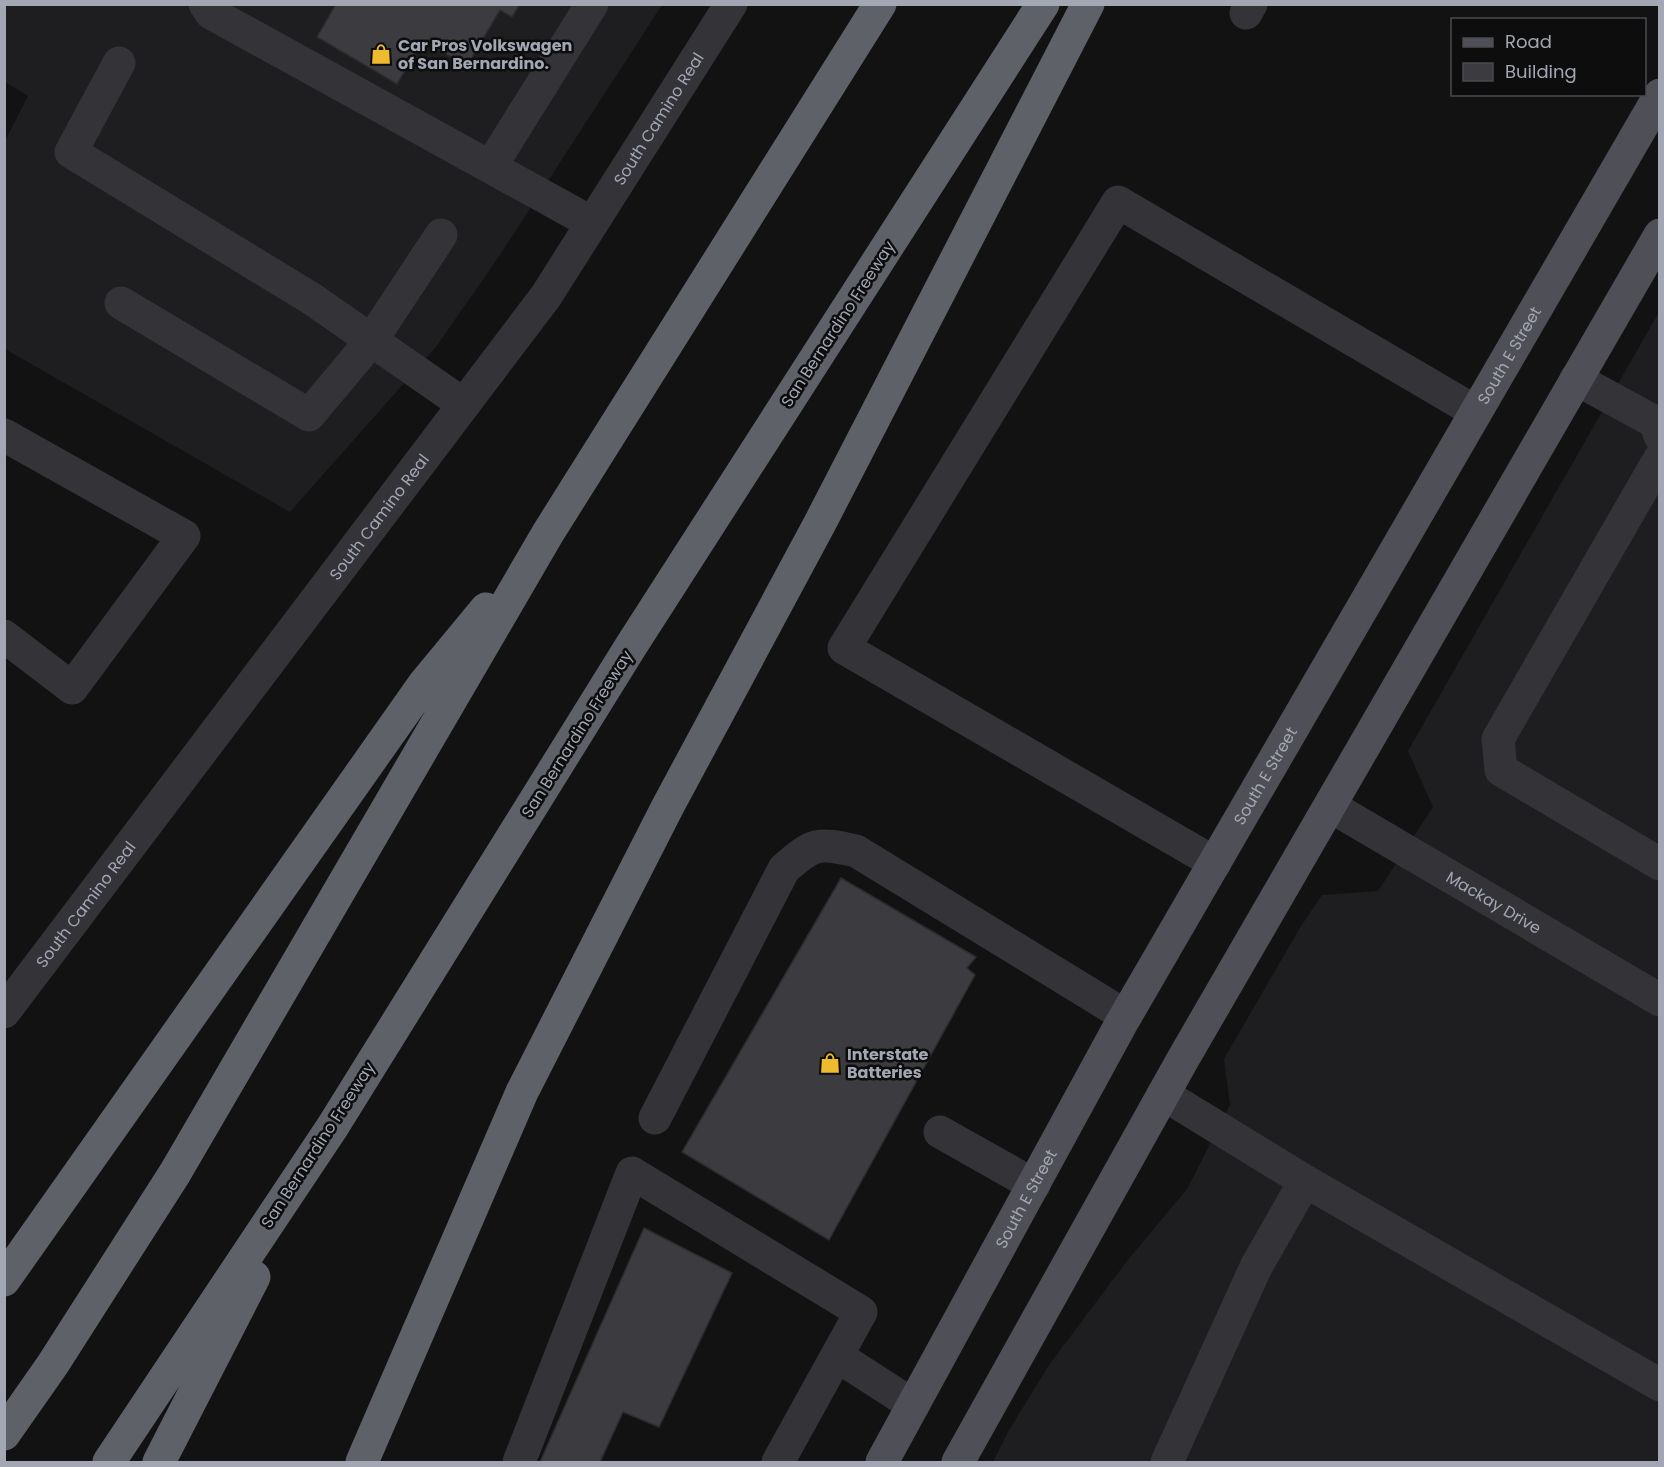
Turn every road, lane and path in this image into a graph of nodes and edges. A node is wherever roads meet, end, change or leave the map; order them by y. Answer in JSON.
{"nodes":[{"id":1,"x":205,"y":4,"type":"edge"},
{"id":2,"x":592,"y":4,"type":"edge"},
{"id":3,"x":731,"y":4,"type":"edge"},
{"id":4,"x":880,"y":4,"type":"edge"},
{"id":5,"x":1043,"y":4,"type":"edge"},
{"id":6,"x":1088,"y":4,"type":"edge"},
{"id":7,"x":119,"y":63,"type":"dead end"},
{"id":8,"x":1659,"y":95,"type":"edge"},
{"id":9,"x":490,"y":166,"type":"junction"},
{"id":10,"x":592,"y":223,"type":"junction"},
{"id":11,"x":441,"y":235,"type":"dead end"},
{"id":12,"x":1659,"y":235,"type":"edge"},
{"id":13,"x":121,"y":303,"type":"dead end"},
{"id":14,"x":371,"y":341,"type":"junction"},
{"id":15,"x":1576,"y":379,"type":"junction"},
{"id":16,"x":463,"y":405,"type":"junction"},
{"id":17,"x":1476,"y":412,"type":"junction"},
{"id":18,"x":4,"y":435,"type":"edge"},
{"id":19,"x":1659,"y":436,"type":"edge"},
{"id":20,"x":1659,"y":458,"type":"edge"},
{"id":21,"x":548,"y":533,"type":"junction"},
{"id":22,"x":4,"y":636,"type":"edge"},
{"id":23,"x":1330,"y":806,"type":"junction"},
{"id":24,"x":1215,"y":863,"type":"junction"},
{"id":25,"x":1659,"y":864,"type":"edge"},
{"id":26,"x":1659,"y":1000,"type":"edge"},
{"id":27,"x":4,"y":1012,"type":"edge"},
{"id":28,"x":1126,"y":1016,"type":"junction"},
{"id":29,"x":1163,"y":1094,"type":"junction"},
{"id":30,"x":655,"y":1118,"type":"dead end"},
{"id":31,"x":333,"y":1126,"type":"junction"},
{"id":32,"x":940,"y":1132,"type":"dead end"},
{"id":33,"x":1305,"y":1181,"type":"junction"},
{"id":34,"x":1034,"y":1185,"type":"junction"},
{"id":35,"x":4,"y":1281,"type":"edge"},
{"id":36,"x":837,"y":1356,"type":"junction"},
{"id":37,"x":1659,"y":1385,"type":"edge"},
{"id":38,"x":913,"y":1406,"type":"junction"},
{"id":39,"x":4,"y":1434,"type":"edge"},
{"id":40,"x":110,"y":1462,"type":"edge"},
{"id":41,"x":159,"y":1462,"type":"edge"},
{"id":42,"x":362,"y":1462,"type":"edge"},
{"id":43,"x":519,"y":1462,"type":"edge"},
{"id":44,"x":778,"y":1462,"type":"edge"},
{"id":45,"x":882,"y":1462,"type":"edge"},
{"id":46,"x":958,"y":1462,"type":"edge"},
{"id":47,"x":1167,"y":1462,"type":"edge"}],
"edges":[{"from":1,"to":9,"type":"street"},
{"from":2,"to":9,"type":"street"},
{"from":3,"to":10,"type":"street","name":"South Camino Real"},
{"from":4,"to":21,"type":"highway"},
{"from":5,"to":31,"type":"highway","name":"San Bernardino Freeway"},
{"from":6,"to":42,"type":"highway"},
{"from":7,"to":14,"type":"street"},
{"from":8,"to":17,"type":"main road","name":"South E Street"},
{"from":9,"to":10,"type":"street"},
{"from":10,"to":16,"type":"street","name":"South Camino Real"},
{"from":11,"to":14,"type":"street"},
{"from":12,"to":15,"type":"main road"},
{"from":13,"to":14,"type":"street"},
{"from":14,"to":16,"type":"street"},
{"from":15,"to":19,"type":"street"},
{"from":15,"to":23,"type":"main road"},
{"from":16,"to":27,"type":"street","name":"South Camino Real"},
{"from":17,"to":24,"type":"main road","name":"South E Street"},
{"from":17,"to":24,"type":"street"},
{"from":18,"to":22,"type":"street"},
{"from":20,"to":25,"type":"street"},
{"from":21,"to":35,"type":"highway"},
{"from":21,"to":39,"type":"highway"},
{"from":23,"to":26,"type":"street","name":"Mackay Drive"},
{"from":23,"to":29,"type":"main road"},
{"from":24,"to":28,"type":"main road","name":"South E Street"},
{"from":28,"to":30,"type":"street"},
{"from":28,"to":34,"type":"main road","name":"South E Street"},
{"from":29,"to":33,"type":"street"},
{"from":29,"to":46,"type":"main road"},
{"from":31,"to":40,"type":"highway","name":"San Bernardino Freeway"},
{"from":31,"to":41,"type":"highway"},
{"from":32,"to":34,"type":"street"},
{"from":33,"to":37,"type":"street"},
{"from":33,"to":47,"type":"street"},
{"from":34,"to":38,"type":"main road","name":"South E Street"},
{"from":36,"to":38,"type":"street"},
{"from":36,"to":43,"type":"street"},
{"from":36,"to":44,"type":"street"},
{"from":38,"to":45,"type":"main road","name":"South E Street"}]}
